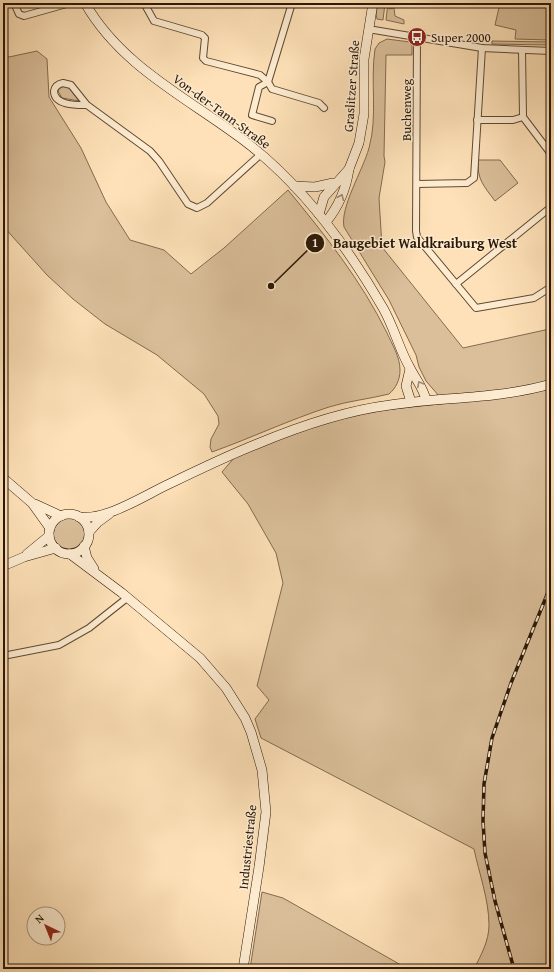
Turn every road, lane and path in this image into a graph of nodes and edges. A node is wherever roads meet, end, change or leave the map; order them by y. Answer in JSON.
{"nodes":[{"id":1,"x":14,"y":3,"type":"edge"},
{"id":2,"x":70,"y":3,"type":"edge"},
{"id":3,"x":85,"y":3,"type":"edge"},
{"id":4,"x":144,"y":3,"type":"edge"},
{"id":5,"x":292,"y":3,"type":"edge"},
{"id":6,"x":373,"y":3,"type":"edge"},
{"id":7,"x":368,"y":29,"type":"junction"},
{"id":8,"x":417,"y":37,"type":"junction"},
{"id":9,"x":482,"y":48,"type":"junction"},
{"id":10,"x":522,"y":50,"type":"junction"},
{"id":11,"x":551,"y":51,"type":"edge"},
{"id":12,"x":268,"y":82,"type":"junction"},
{"id":13,"x":87,"y":105,"type":"junction"},
{"id":14,"x":324,"y":108,"type":"dead end"},
{"id":15,"x":523,"y":117,"type":"junction"},
{"id":16,"x":477,"y":120,"type":"junction"},
{"id":17,"x":272,"y":122,"type":"dead end"},
{"id":18,"x":550,"y":151,"type":"edge"},
{"id":19,"x":260,"y":154,"type":"junction"},
{"id":20,"x":349,"y":169,"type":"junction"},
{"id":21,"x":335,"y":182,"type":"junction"},
{"id":22,"x":417,"y":184,"type":"junction"},
{"id":23,"x":294,"y":186,"type":"junction"},
{"id":24,"x":551,"y":207,"type":"edge"},
{"id":25,"x":319,"y":214,"type":"junction"},
{"id":26,"x":326,"y":222,"type":"junction"},
{"id":27,"x":456,"y":284,"type":"junction"},
{"id":28,"x":551,"y":288,"type":"edge"},
{"id":29,"x":410,"y":369,"type":"junction"},
{"id":30,"x":551,"y":384,"type":"edge"},
{"id":31,"x":406,"y":386,"type":"junction"},
{"id":32,"x":426,"y":400,"type":"junction"},
{"id":33,"x":411,"y":402,"type":"junction"},
{"id":34,"x":391,"y":404,"type":"junction"},
{"id":35,"x":3,"y":478,"type":"edge"},
{"id":36,"x":32,"y":503,"type":"junction"},
{"id":37,"x":122,"y":506,"type":"junction"},
{"id":38,"x":61,"y":516,"type":"junction"},
{"id":39,"x":79,"y":517,"type":"junction"},
{"id":40,"x":50,"y":532,"type":"junction"},
{"id":41,"x":89,"y":532,"type":"junction"},
{"id":42,"x":84,"y":546,"type":"junction"},
{"id":43,"x":56,"y":548,"type":"junction"},
{"id":44,"x":70,"y":554,"type":"junction"},
{"id":45,"x":24,"y":556,"type":"junction"},
{"id":46,"x":3,"y":566,"type":"edge"},
{"id":47,"x":100,"y":576,"type":"junction"},
{"id":48,"x":127,"y":598,"type":"junction"},
{"id":49,"x":3,"y":656,"type":"edge"},
{"id":50,"x":242,"y":969,"type":"edge"}],
"edges":[{"from":1,"to":2,"type":"street"},
{"from":3,"to":19,"type":"street","name":"Von-der-Tann-Straße"},
{"from":4,"to":12,"type":"street"},
{"from":5,"to":12,"type":"street"},
{"from":6,"to":7,"type":"street","name":"Graslitzer Straße"},
{"from":7,"to":8,"type":"street"},
{"from":7,"to":20,"type":"street","name":"Graslitzer Straße"},
{"from":8,"to":9,"type":"street"},
{"from":8,"to":22,"type":"street","name":"Buchenweg"},
{"from":9,"to":10,"type":"street"},
{"from":9,"to":16,"type":"street"},
{"from":10,"to":11,"type":"street"},
{"from":10,"to":15,"type":"street"},
{"from":12,"to":14,"type":"street"},
{"from":12,"to":17,"type":"street"},
{"from":13,"to":13,"type":"street"},
{"from":13,"to":19,"type":"street"},
{"from":15,"to":16,"type":"street"},
{"from":15,"to":18,"type":"street"},
{"from":16,"to":22,"type":"street"},
{"from":19,"to":23,"type":"street","name":"Von-der-Tann-Straße"},
{"from":20,"to":21,"type":"street","name":"Graslitzer Straße"},
{"from":26,"to":20,"type":"street","name":"Graslitzer Straße","one_way":true},
{"from":21,"to":23,"type":"street","name":"Graslitzer Straße"},
{"from":21,"to":25,"type":"street","name":"Graslitzer Straße"},
{"from":22,"to":27,"type":"street","name":"Buchenweg"},
{"from":23,"to":25,"type":"street","name":"Von-der-Tann-Straße"},
{"from":24,"to":27,"type":"street"},
{"from":25,"to":26,"type":"street","name":"Von-der-Tann-Straße"},
{"from":26,"to":29,"type":"street","name":"Von-der-Tann-Straße"},
{"from":27,"to":28,"type":"street","name":"Buchenweg"},
{"from":29,"to":31,"type":"street"},
{"from":32,"to":29,"type":"street","name":"Von-der-Tann-Straße","one_way":true},
{"from":30,"to":32,"type":"street"},
{"from":31,"to":33,"type":"street"},
{"from":31,"to":34,"type":"street"},
{"from":32,"to":33,"type":"street"},
{"from":33,"to":34,"type":"street"},
{"from":34,"to":37,"type":"street"},
{"from":35,"to":36,"type":"street"},
{"from":36,"to":38,"type":"street"},
{"from":36,"to":40,"type":"street"},
{"from":37,"to":39,"type":"street"},
{"from":37,"to":41,"type":"street"},
{"from":38,"to":39,"type":"street"},
{"from":38,"to":40,"type":"street"},
{"from":39,"to":41,"type":"street"},
{"from":40,"to":43,"type":"street"},
{"from":40,"to":45,"type":"street"},
{"from":41,"to":42,"type":"street"},
{"from":42,"to":44,"type":"street"},
{"from":42,"to":47,"type":"street","name":"Industriestraße"},
{"from":43,"to":44,"type":"street"},
{"from":43,"to":45,"type":"street"},
{"from":44,"to":47,"type":"street","name":"Industriestraße"},
{"from":45,"to":46,"type":"street"},
{"from":47,"to":48,"type":"street","name":"Industriestraße"},
{"from":48,"to":49,"type":"street"},
{"from":48,"to":50,"type":"street","name":"Industriestraße"}]}
